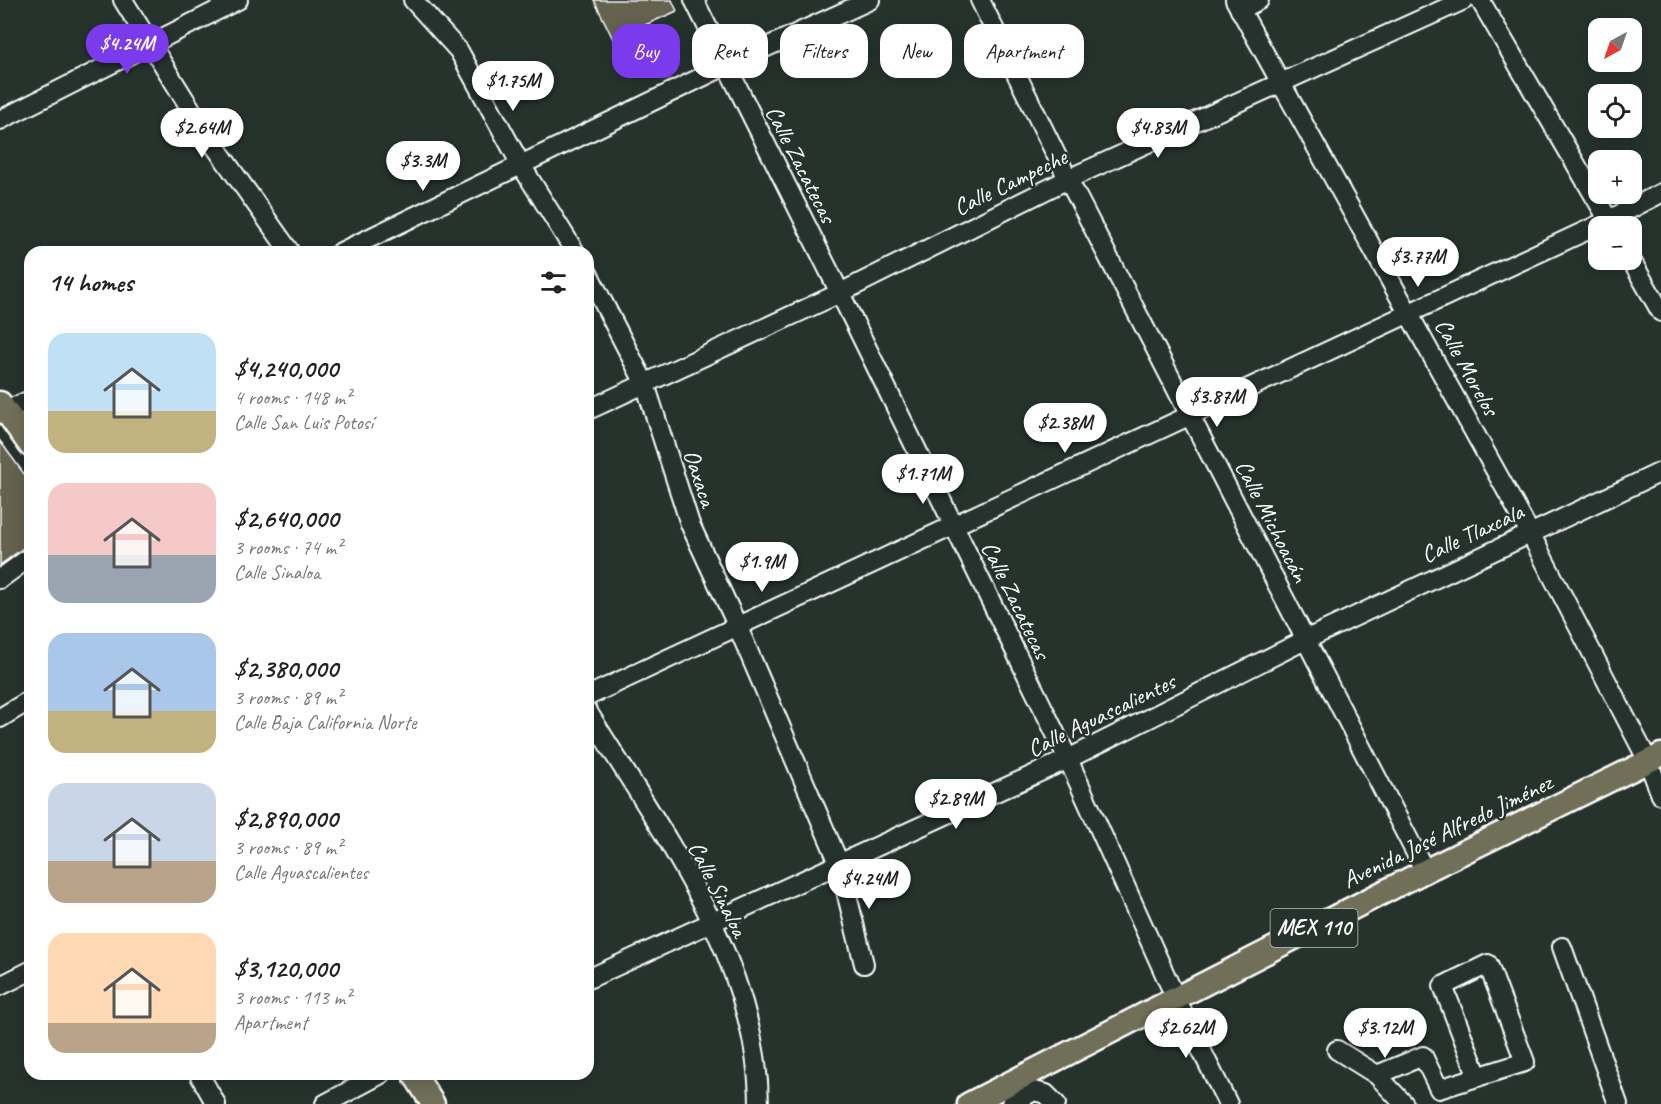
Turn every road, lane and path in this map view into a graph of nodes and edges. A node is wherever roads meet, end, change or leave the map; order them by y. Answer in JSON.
{"nodes":[{"id":1,"x":123,"y":0,"type":"edge"},
{"id":2,"x":238,"y":0,"type":"edge"},
{"id":3,"x":413,"y":0,"type":"edge"},
{"id":4,"x":693,"y":0,"type":"edge"},
{"id":5,"x":870,"y":0,"type":"edge"},
{"id":6,"x":980,"y":0,"type":"edge"},
{"id":7,"x":1259,"y":0,"type":"edge"},
{"id":8,"x":1464,"y":0,"type":"edge"},
{"id":9,"x":1480,"y":0,"type":"edge"},
{"id":10,"x":1238,"y":5,"type":"edge"},
{"id":11,"x":705,"y":24,"type":"edge"},
{"id":12,"x":149,"y":44,"type":"junction"},
{"id":13,"x":768,"y":46,"type":"edge"},
{"id":14,"x":700,"y":78,"type":"edge"},
{"id":15,"x":731,"y":78,"type":"edge"},
{"id":16,"x":1281,"y":85,"type":"junction"},
{"id":17,"x":0,"y":120,"type":"edge"},
{"id":18,"x":521,"y":165,"type":"junction"},
{"id":19,"x":1068,"y":179,"type":"junction"},
{"id":20,"x":1661,"y":193,"type":"edge"},
{"id":21,"x":1606,"y":216,"type":"edge"},
{"id":22,"x":1622,"y":216,"type":"edge"},
{"id":23,"x":1588,"y":233,"type":"edge"},
{"id":24,"x":286,"y":246,"type":"edge"},
{"id":25,"x":353,"y":246,"type":"edge"},
{"id":26,"x":571,"y":246,"type":"edge"},
{"id":27,"x":1637,"y":270,"type":"edge"},
{"id":28,"x":594,"y":285,"type":"edge"},
{"id":29,"x":840,"y":293,"type":"junction"},
{"id":30,"x":1409,"y":312,"type":"junction"},
{"id":31,"x":1661,"y":312,"type":"edge"},
{"id":32,"x":645,"y":384,"type":"junction"},
{"id":33,"x":24,"y":402,"type":"edge"},
{"id":34,"x":3,"y":407,"type":"edge"},
{"id":35,"x":594,"y":407,"type":"edge"},
{"id":36,"x":1191,"y":416,"type":"junction"},
{"id":37,"x":24,"y":437,"type":"edge"},
{"id":38,"x":1661,"y":472,"type":"edge"},
{"id":39,"x":953,"y":525,"type":"junction"},
{"id":40,"x":1530,"y":532,"type":"junction"},
{"id":41,"x":24,"y":561,"type":"edge"},
{"id":42,"x":0,"y":579,"type":"edge"},
{"id":43,"x":737,"y":625,"type":"junction"},
{"id":44,"x":1305,"y":640,"type":"junction"},
{"id":45,"x":594,"y":693,"type":"edge"},
{"id":46,"x":24,"y":704,"type":"edge"},
{"id":47,"x":0,"y":718,"type":"edge"},
{"id":48,"x":594,"y":722,"type":"edge"},
{"id":49,"x":1654,"y":758,"type":"edge"},
{"id":50,"x":1068,"y":759,"type":"junction"},
{"id":51,"x":1661,"y":795,"type":"edge"},
{"id":52,"x":839,"y":863,"type":"junction"},
{"id":53,"x":1425,"y":871,"type":"junction"},
{"id":54,"x":713,"y":922,"type":"junction"},
{"id":55,"x":1562,"y":947,"type":"dead end"},
{"id":56,"x":864,"y":964,"type":"dead end"},
{"id":57,"x":594,"y":976,"type":"edge"},
{"id":58,"x":24,"y":977,"type":"edge"},
{"id":59,"x":0,"y":986,"type":"edge"},
{"id":60,"x":1176,"y":999,"type":"junction"},
{"id":61,"x":1337,"y":1050,"type":"dead end"},
{"id":62,"x":1377,"y":1075,"type":"junction"},
{"id":63,"x":1478,"y":1077,"type":"junction"},
{"id":64,"x":202,"y":1080,"type":"edge"},
{"id":65,"x":370,"y":1080,"type":"edge"},
{"id":66,"x":418,"y":1080,"type":"edge"},
{"id":67,"x":216,"y":1104,"type":"edge"},
{"id":68,"x":325,"y":1104,"type":"edge"},
{"id":69,"x":432,"y":1104,"type":"edge"},
{"id":70,"x":759,"y":1104,"type":"edge"},
{"id":71,"x":969,"y":1104,"type":"edge"},
{"id":72,"x":1011,"y":1104,"type":"edge"},
{"id":73,"x":1056,"y":1104,"type":"edge"},
{"id":74,"x":1228,"y":1104,"type":"edge"},
{"id":75,"x":1404,"y":1104,"type":"edge"},
{"id":76,"x":1618,"y":1104,"type":"edge"}],
"edges":[{"from":1,"to":12,"type":"street"},
{"from":2,"to":12,"type":"street"},
{"from":3,"to":18,"type":"street"},
{"from":4,"to":11,"type":"street","name":"Calle Zacatecas"},
{"from":5,"to":13,"type":"street"},
{"from":6,"to":19,"type":"street","name":"Calle Michoacán"},
{"from":7,"to":10,"type":"street"},
{"from":8,"to":16,"type":"street","name":"Calle Campeche"},
{"from":9,"to":21,"type":"street"},
{"from":10,"to":16,"type":"street","name":"Calle Morelos"},
{"from":12,"to":17,"type":"street"},
{"from":12,"to":24,"type":"street"},
{"from":14,"to":18,"type":"street"},
{"from":15,"to":29,"type":"street","name":"Calle Zacatecas"},
{"from":16,"to":19,"type":"street","name":"Calle Campeche"},
{"from":16,"to":30,"type":"street","name":"Calle Morelos"},
{"from":18,"to":25,"type":"street"},
{"from":18,"to":26,"type":"street"},
{"from":19,"to":29,"type":"street","name":"Calle Campeche"},
{"from":19,"to":36,"type":"street","name":"Calle Michoacán"},
{"from":20,"to":22,"type":"street"},
{"from":23,"to":30,"type":"street"},
{"from":27,"to":31,"type":"street"},
{"from":28,"to":32,"type":"street","name":"Oaxaca"},
{"from":29,"to":32,"type":"street","name":"Calle Campeche"},
{"from":29,"to":39,"type":"street","name":"Calle Zacatecas"},
{"from":30,"to":36,"type":"street"},
{"from":30,"to":40,"type":"street","name":"Calle Morelos"},
{"from":32,"to":35,"type":"street","name":"Calle Campeche"},
{"from":32,"to":43,"type":"street","name":"Oaxaca"},
{"from":33,"to":34,"type":"street"},
{"from":34,"to":37,"type":"main road"},
{"from":36,"to":39,"type":"street"},
{"from":36,"to":44,"type":"street","name":"Calle Michoacán"},
{"from":38,"to":40,"type":"street","name":"Calle Tlaxcala"},
{"from":39,"to":43,"type":"street"},
{"from":39,"to":50,"type":"street","name":"Calle Zacatecas"},
{"from":40,"to":44,"type":"street","name":"Calle Tlaxcala"},
{"from":40,"to":49,"type":"street","name":"Calle Morelos"},
{"from":41,"to":42,"type":"street"},
{"from":43,"to":45,"type":"street"},
{"from":43,"to":52,"type":"street","name":"Oaxaca"},
{"from":44,"to":50,"type":"street","name":"Calle Aguascalientes"},
{"from":44,"to":53,"type":"street","name":"Calle Michoacán"},
{"from":46,"to":47,"type":"street"},
{"from":48,"to":54,"type":"street","name":"Calle Sinaloa"},
{"from":49,"to":51,"type":"street","name":"Calle Morelos"},
{"from":49,"to":53,"type":"main road","name":"Avenida José Alfredo Jiménez","number":"MEX 110"},
{"from":50,"to":52,"type":"street","name":"Calle Aguascalientes"},
{"from":50,"to":60,"type":"street","name":"Calle Zacatecas"},
{"from":52,"to":54,"type":"street","name":"Calle Aguascalientes"},
{"from":52,"to":56,"type":"street","name":"Oaxaca"},
{"from":53,"to":60,"type":"main road","name":"Avenida José Alfredo Jiménez","number":"MEX 110"},
{"from":54,"to":57,"type":"street","name":"Calle Aguascalientes"},
{"from":54,"to":70,"type":"street","name":"Calle Sinaloa"},
{"from":55,"to":76,"type":"street"},
{"from":58,"to":59,"type":"street"},
{"from":60,"to":71,"type":"main road","name":"Avenida José Alfredo Jiménez","number":"MEX 110"},
{"from":60,"to":74,"type":"street","name":"Calle Zacatecas"},
{"from":61,"to":62,"type":"street"},
{"from":62,"to":63,"type":"street"},
{"from":62,"to":75,"type":"street"},
{"from":63,"to":63,"type":"street"},
{"from":64,"to":67,"type":"street"},
{"from":65,"to":68,"type":"street"},
{"from":66,"to":69,"type":"main road"},
{"from":72,"to":73,"type":"street"}]}
